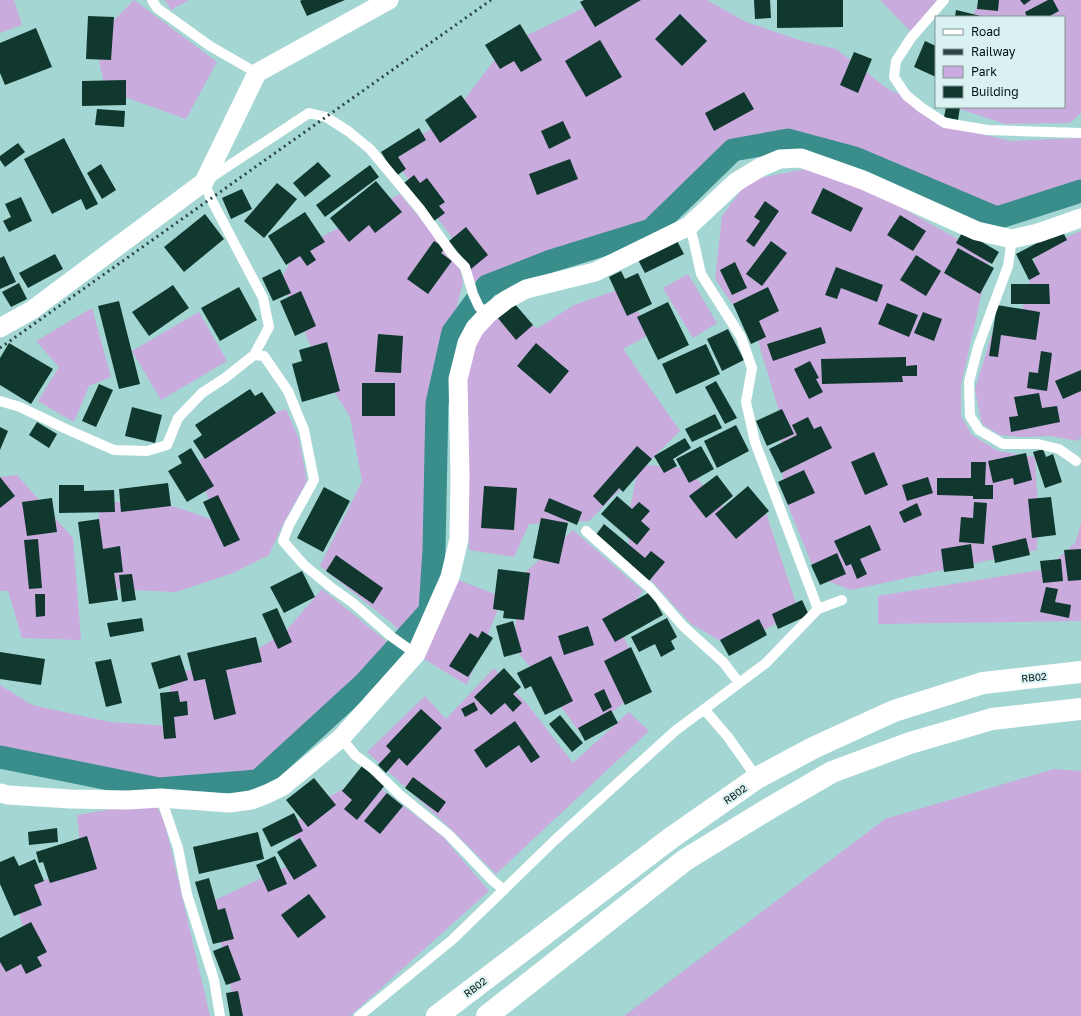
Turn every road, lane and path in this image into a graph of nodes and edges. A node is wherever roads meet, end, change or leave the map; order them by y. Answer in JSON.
{"nodes":[{"id":1,"x":152,"y":0,"type":"edge"},
{"id":2,"x":389,"y":0,"type":"edge"},
{"id":3,"x":944,"y":0,"type":"edge"},
{"id":4,"x":257,"y":73,"type":"junction"},
{"id":5,"x":1081,"y":133,"type":"edge"},
{"id":6,"x":204,"y":182,"type":"junction"},
{"id":7,"x":1081,"y":218,"type":"edge"},
{"id":8,"x":689,"y":226,"type":"junction"},
{"id":9,"x":1012,"y":239,"type":"junction"},
{"id":10,"x":483,"y":309,"type":"junction"},
{"id":11,"x":0,"y":328,"type":"edge"},
{"id":12,"x":254,"y":355,"type":"junction"},
{"id":13,"x":0,"y":401,"type":"edge"},
{"id":14,"x":1076,"y":461,"type":"dead end"},
{"id":15,"x":586,"y":531,"type":"dead end"},
{"id":16,"x":842,"y":600,"type":"dead end"},
{"id":17,"x":818,"y":609,"type":"junction"},
{"id":18,"x":409,"y":649,"type":"junction"},
{"id":19,"x":1081,"y":672,"type":"edge"},
{"id":20,"x":739,"y":683,"type":"junction"},
{"id":21,"x":704,"y":709,"type":"junction"},
{"id":22,"x":1081,"y":709,"type":"edge"},
{"id":23,"x":341,"y":738,"type":"junction"},
{"id":24,"x":757,"y":778,"type":"junction"},
{"id":25,"x":0,"y":793,"type":"edge"},
{"id":26,"x":161,"y":798,"type":"junction"},
{"id":27,"x":504,"y":890,"type":"junction"},
{"id":28,"x":220,"y":1016,"type":"edge"},
{"id":29,"x":359,"y":1016,"type":"edge"},
{"id":30,"x":437,"y":1016,"type":"edge"},
{"id":31,"x":487,"y":1016,"type":"edge"}],
"edges":[{"from":1,"to":4,"type":"lane"},
{"from":2,"to":4,"type":"street"},
{"from":3,"to":5,"type":"lane"},
{"from":4,"to":6,"type":"street"},
{"from":6,"to":10,"type":"lane"},
{"from":6,"to":11,"type":"street"},
{"from":6,"to":12,"type":"lane"},
{"from":7,"to":9,"type":"street"},
{"from":8,"to":9,"type":"street"},
{"from":8,"to":10,"type":"street"},
{"from":8,"to":17,"type":"lane"},
{"from":9,"to":14,"type":"lane"},
{"from":10,"to":18,"type":"street"},
{"from":12,"to":13,"type":"lane"},
{"from":12,"to":18,"type":"lane"},
{"from":15,"to":20,"type":"lane"},
{"from":16,"to":17,"type":"lane"},
{"from":17,"to":20,"type":"lane"},
{"from":18,"to":23,"type":"street"},
{"from":19,"to":24,"type":"highway","name":"RB02"},
{"from":20,"to":21,"type":"lane"},
{"from":21,"to":24,"type":"lane"},
{"from":21,"to":27,"type":"lane"},
{"from":22,"to":31,"type":"highway"},
{"from":23,"to":26,"type":"street"},
{"from":23,"to":27,"type":"lane"},
{"from":24,"to":30,"type":"highway","name":"RB02"},
{"from":25,"to":26,"type":"street"},
{"from":26,"to":28,"type":"lane"},
{"from":27,"to":29,"type":"lane"}]}
